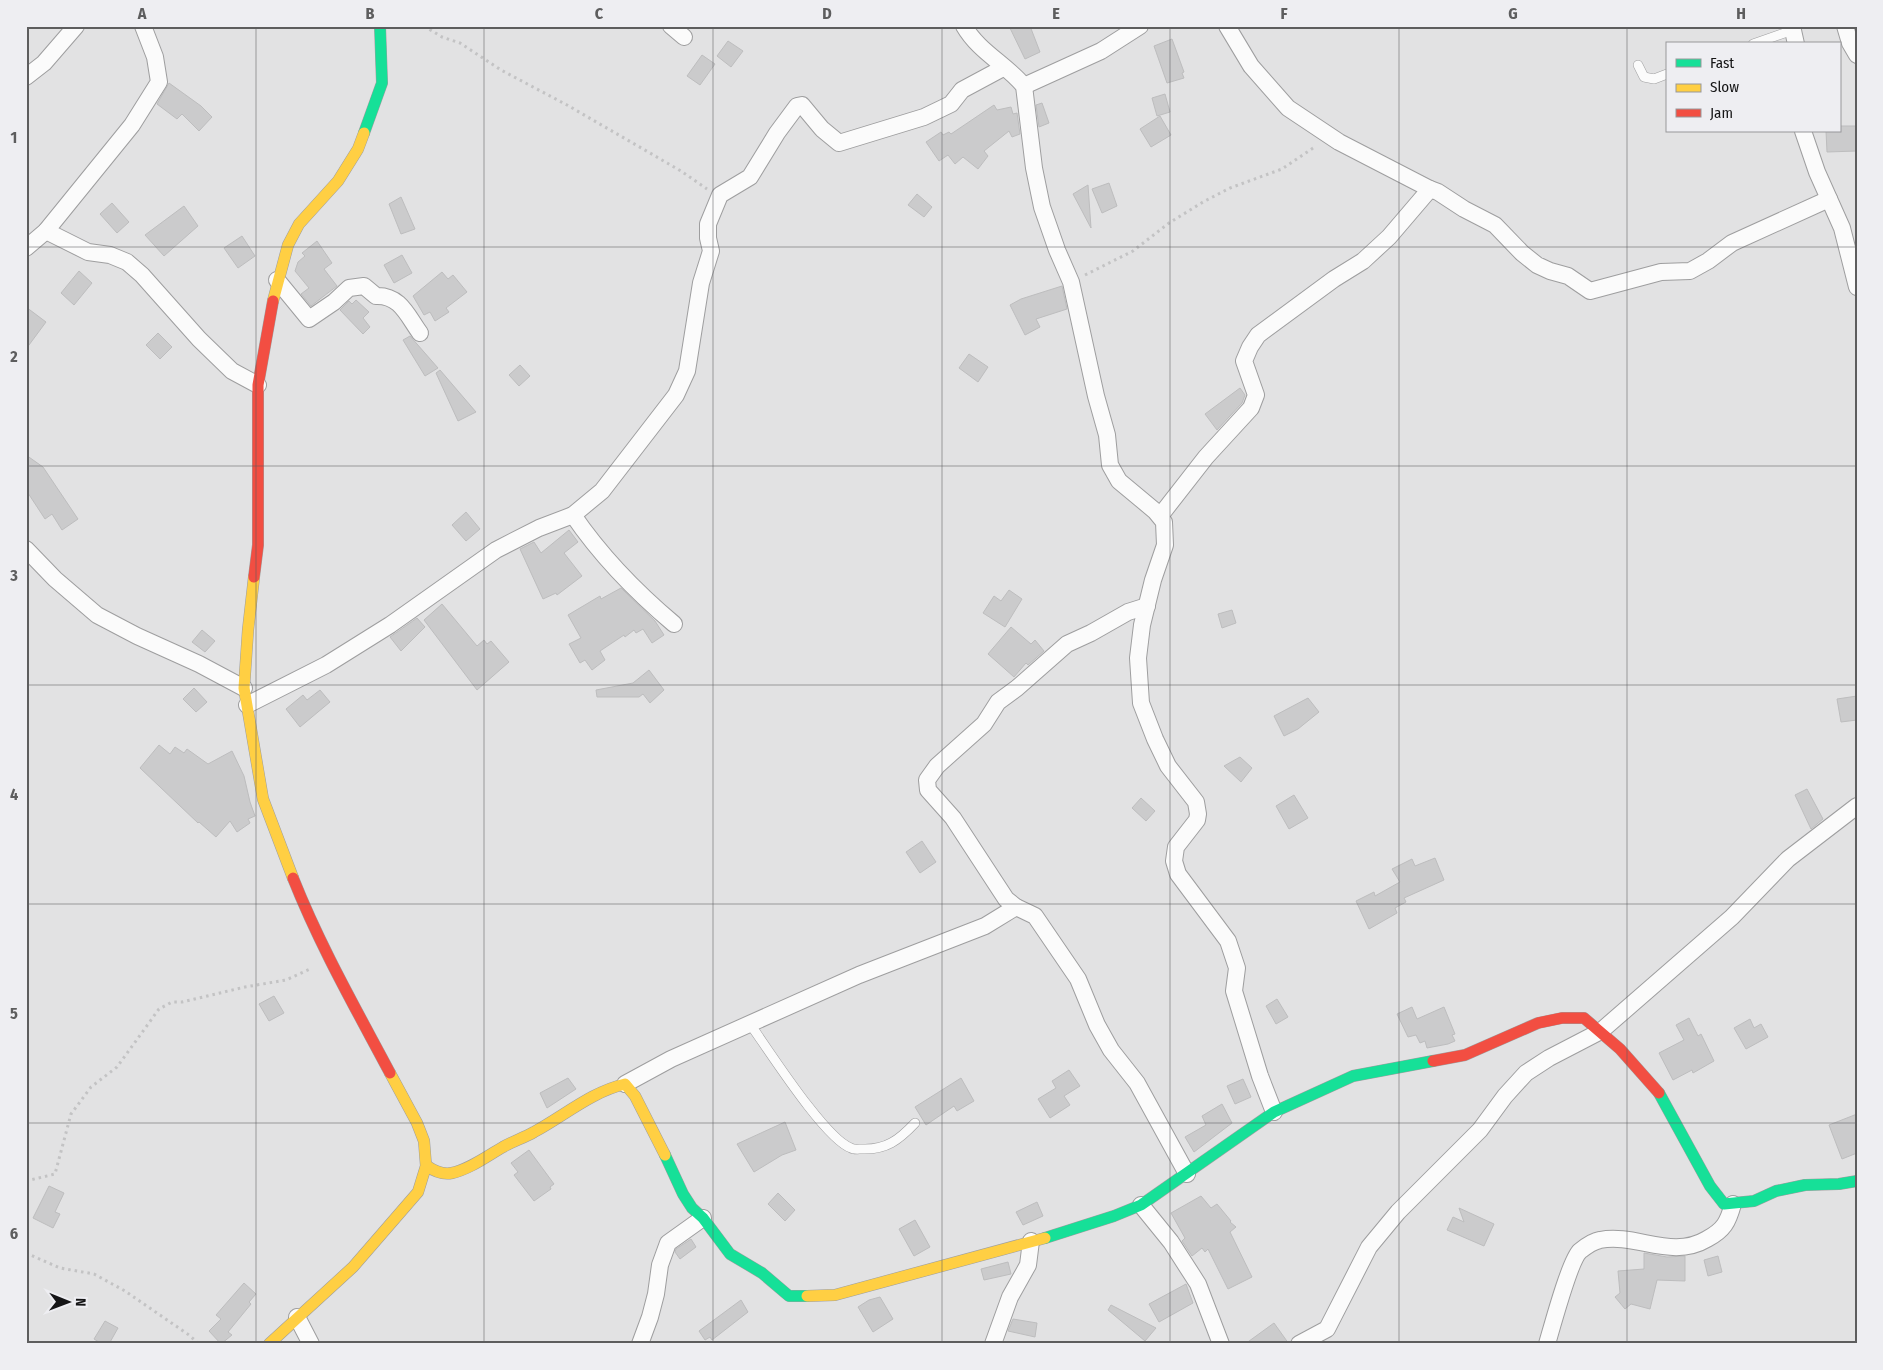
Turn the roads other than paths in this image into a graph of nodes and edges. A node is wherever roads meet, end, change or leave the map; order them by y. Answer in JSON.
{"nodes":[{"id":1,"x":76,"y":26,"type":"edge"},
{"id":2,"x":143,"y":26,"type":"edge"},
{"id":3,"x":380,"y":26,"type":"edge"},
{"id":4,"x":671,"y":26,"type":"edge"},
{"id":5,"x":964,"y":26,"type":"edge"},
{"id":6,"x":1140,"y":26,"type":"edge"},
{"id":7,"x":1227,"y":26,"type":"edge"},
{"id":8,"x":1845,"y":26,"type":"edge"},
{"id":9,"x":1794,"y":33,"type":"edge"},
{"id":10,"x":684,"y":37,"type":"dead end"},
{"id":11,"x":1760,"y":42,"type":"edge"},
{"id":12,"x":1857,"y":55,"type":"edge"},
{"id":13,"x":1638,"y":65,"type":"dead end"},
{"id":14,"x":1004,"y":68,"type":"junction"},
{"id":15,"x":1666,"y":74,"type":"edge"},
{"id":16,"x":26,"y":77,"type":"edge"},
{"id":17,"x":1024,"y":86,"type":"junction"},
{"id":18,"x":1804,"y":132,"type":"edge"},
{"id":19,"x":1430,"y":189,"type":"junction"},
{"id":20,"x":1829,"y":199,"type":"junction"},
{"id":21,"x":46,"y":231,"type":"junction"},
{"id":22,"x":26,"y":248,"type":"edge"},
{"id":23,"x":277,"y":280,"type":"junction"},
{"id":24,"x":1857,"y":288,"type":"edge"},
{"id":25,"x":420,"y":333,"type":"dead end"},
{"id":26,"x":258,"y":385,"type":"junction"},
{"id":27,"x":574,"y":515,"type":"junction"},
{"id":28,"x":1160,"y":516,"type":"junction"},
{"id":29,"x":26,"y":549,"type":"edge"},
{"id":30,"x":1146,"y":606,"type":"junction"},
{"id":31,"x":674,"y":624,"type":"dead end"},
{"id":32,"x":244,"y":688,"type":"junction"},
{"id":33,"x":246,"y":705,"type":"junction"},
{"id":34,"x":1857,"y":806,"type":"edge"},
{"id":35,"x":1016,"y":907,"type":"junction"},
{"id":36,"x":750,"y":1024,"type":"junction"},
{"id":37,"x":1601,"y":1031,"type":"junction"},
{"id":38,"x":625,"y":1084,"type":"junction"},
{"id":39,"x":1274,"y":1112,"type":"junction"},
{"id":40,"x":915,"y":1123,"type":"dead end"},
{"id":41,"x":427,"y":1166,"type":"junction"},
{"id":42,"x":1187,"y":1174,"type":"junction"},
{"id":43,"x":1857,"y":1181,"type":"edge"},
{"id":44,"x":1733,"y":1204,"type":"junction"},
{"id":45,"x":1140,"y":1205,"type":"junction"},
{"id":46,"x":703,"y":1218,"type":"junction"},
{"id":47,"x":1030,"y":1241,"type":"junction"},
{"id":48,"x":297,"y":1317,"type":"junction"},
{"id":49,"x":269,"y":1344,"type":"edge"},
{"id":50,"x":311,"y":1344,"type":"edge"},
{"id":51,"x":640,"y":1344,"type":"edge"},
{"id":52,"x":993,"y":1344,"type":"edge"},
{"id":53,"x":1221,"y":1344,"type":"edge"},
{"id":54,"x":1299,"y":1344,"type":"edge"},
{"id":55,"x":1547,"y":1344,"type":"edge"}],
"edges":[{"from":1,"to":16,"type":"street"},
{"from":2,"to":21,"type":"street"},
{"from":3,"to":23,"type":"street"},
{"from":4,"to":10,"type":"street"},
{"from":5,"to":14,"type":"street"},
{"from":6,"to":17,"type":"street"},
{"from":7,"to":19,"type":"street"},
{"from":8,"to":12,"type":"street"},
{"from":9,"to":11,"type":"lane"},
{"from":13,"to":15,"type":"lane"},
{"from":14,"to":17,"type":"street"},
{"from":14,"to":27,"type":"street"},
{"from":17,"to":28,"type":"street"},
{"from":18,"to":20,"type":"street"},
{"from":19,"to":20,"type":"street"},
{"from":19,"to":28,"type":"street"},
{"from":20,"to":24,"type":"street"},
{"from":21,"to":22,"type":"street"},
{"from":21,"to":26,"type":"street"},
{"from":23,"to":25,"type":"street"},
{"from":23,"to":26,"type":"street"},
{"from":26,"to":32,"type":"street"},
{"from":27,"to":31,"type":"street"},
{"from":27,"to":33,"type":"street"},
{"from":28,"to":30,"type":"street"},
{"from":29,"to":32,"type":"street"},
{"from":30,"to":35,"type":"street"},
{"from":30,"to":39,"type":"street"},
{"from":32,"to":33,"type":"street"},
{"from":33,"to":41,"type":"street"},
{"from":34,"to":37,"type":"street"},
{"from":35,"to":36,"type":"street"},
{"from":35,"to":42,"type":"street"},
{"from":36,"to":38,"type":"street"},
{"from":36,"to":40,"type":"lane"},
{"from":37,"to":39,"type":"street"},
{"from":37,"to":44,"type":"street"},
{"from":37,"to":54,"type":"street"},
{"from":38,"to":41,"type":"street"},
{"from":38,"to":46,"type":"street"},
{"from":39,"to":42,"type":"street"},
{"from":41,"to":48,"type":"street"},
{"from":42,"to":45,"type":"street"},
{"from":43,"to":44,"type":"street"},
{"from":44,"to":55,"type":"street"},
{"from":45,"to":47,"type":"street"},
{"from":45,"to":53,"type":"street"},
{"from":46,"to":47,"type":"street"},
{"from":46,"to":51,"type":"street"},
{"from":47,"to":52,"type":"street"},
{"from":48,"to":49,"type":"street"},
{"from":48,"to":50,"type":"street"}]}
